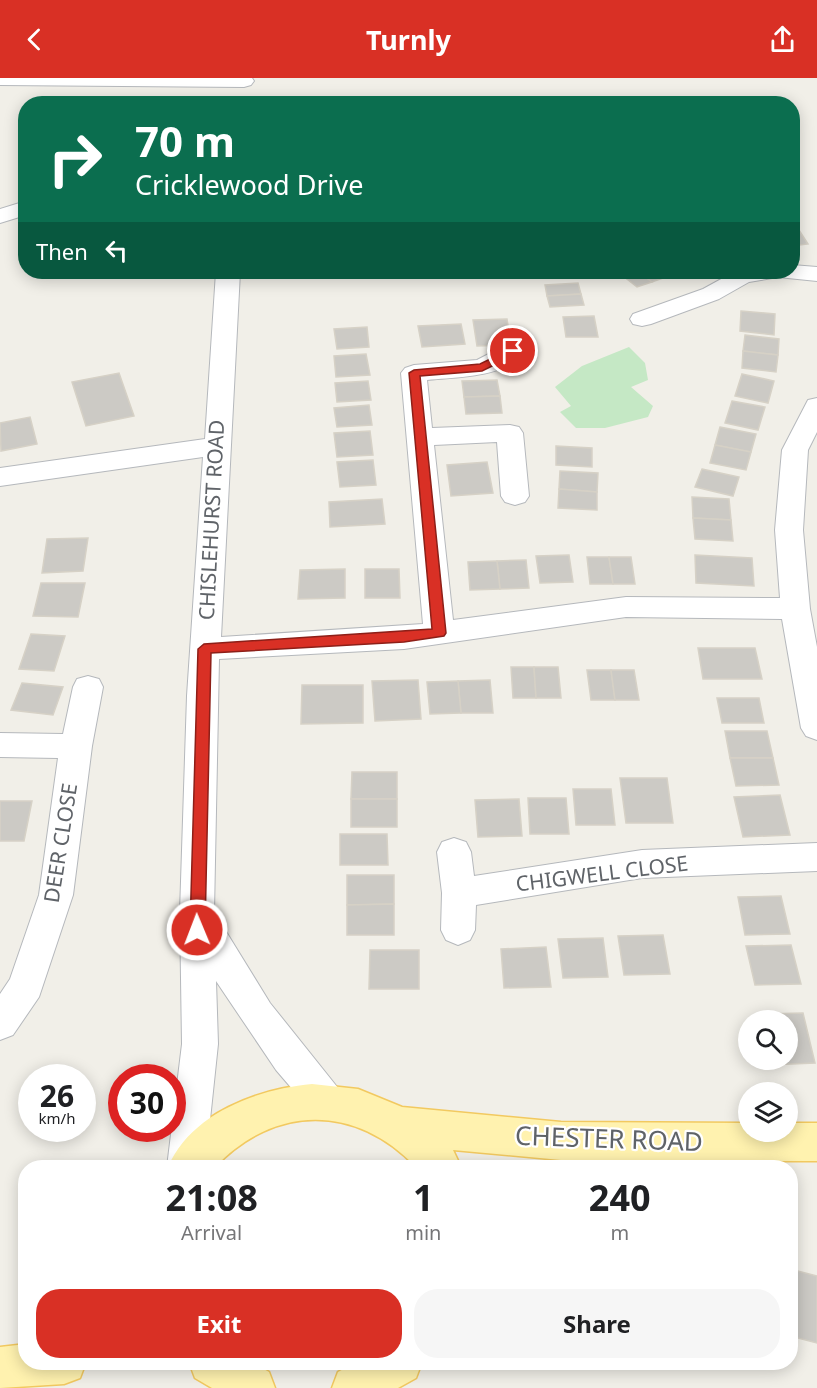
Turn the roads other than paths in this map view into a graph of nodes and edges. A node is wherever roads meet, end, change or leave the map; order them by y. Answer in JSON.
{"nodes":[{"id":1,"x":0,"y":79,"type":"edge"},
{"id":2,"x":74,"y":79,"type":"edge"},
{"id":3,"x":244,"y":80,"type":"edge"},
{"id":4,"x":73,"y":96,"type":"edge"},
{"id":5,"x":242,"y":96,"type":"edge"},
{"id":6,"x":18,"y":210,"type":"edge"},
{"id":7,"x":0,"y":216,"type":"edge"},
{"id":8,"x":800,"y":273,"type":"edge"},
{"id":9,"x":817,"y":274,"type":"edge"},
{"id":10,"x":228,"y":279,"type":"edge"},
{"id":11,"x":738,"y":279,"type":"edge"},
{"id":12,"x":639,"y":318,"type":"dead end"},
{"id":13,"x":513,"y":351,"type":"dead end"},
{"id":14,"x":817,"y":406,"type":"edge"},
{"id":15,"x":420,"y":437,"type":"junction"},
{"id":16,"x":217,"y":446,"type":"junction"},
{"id":17,"x":0,"y":477,"type":"edge"},
{"id":18,"x":515,"y":496,"type":"dead end"},
{"id":19,"x":795,"y":609,"type":"junction"},
{"id":20,"x":439,"y":633,"type":"junction"},
{"id":21,"x":204,"y":649,"type":"junction"},
{"id":22,"x":88,"y":687,"type":"dead end"},
{"id":23,"x":817,"y":728,"type":"edge"},
{"id":24,"x":0,"y":745,"type":"edge"},
{"id":25,"x":76,"y":746,"type":"junction"},
{"id":26,"x":454,"y":852,"type":"dead end"},
{"id":27,"x":817,"y":857,"type":"edge"},
{"id":28,"x":459,"y":893,"type":"junction"},
{"id":29,"x":197,"y":912,"type":"junction"},
{"id":30,"x":458,"y":930,"type":"dead end"},
{"id":31,"x":0,"y":1024,"type":"edge"},
{"id":32,"x":325,"y":1100,"type":"junction"},
{"id":33,"x":402,"y":1126,"type":"junction"},
{"id":34,"x":817,"y":1142,"type":"edge"},
{"id":35,"x":188,"y":1160,"type":"edge"},
{"id":36,"x":194,"y":1160,"type":"edge"},
{"id":37,"x":434,"y":1160,"type":"edge"},
{"id":38,"x":718,"y":1160,"type":"edge"},
{"id":39,"x":18,"y":1352,"type":"edge"},
{"id":40,"x":0,"y":1364,"type":"edge"},
{"id":41,"x":18,"y":1367,"type":"edge"},
{"id":42,"x":0,"y":1369,"type":"edge"},
{"id":43,"x":224,"y":1370,"type":"edge"},
{"id":44,"x":253,"y":1388,"type":"edge"}],
"edges":[{"from":1,"to":2,"type":"street"},
{"from":2,"to":3,"type":"street"},
{"from":2,"to":4,"type":"street"},
{"from":3,"to":5,"type":"street"},
{"from":6,"to":7,"type":"street"},
{"from":8,"to":9,"type":"street"},
{"from":10,"to":16,"type":"street","name":"CHISLEHURST ROAD"},
{"from":11,"to":12,"type":"street"},
{"from":13,"to":15,"type":"street"},
{"from":14,"to":19,"type":"street"},
{"from":15,"to":18,"type":"street"},
{"from":15,"to":20,"type":"street"},
{"from":16,"to":17,"type":"street"},
{"from":16,"to":21,"type":"street","name":"CHISLEHURST ROAD"},
{"from":19,"to":20,"type":"street"},
{"from":19,"to":23,"type":"street"},
{"from":20,"to":21,"type":"street"},
{"from":21,"to":29,"type":"street","name":"CHISLEHURST ROAD"},
{"from":22,"to":25,"type":"street","name":"DEER CLOSE"},
{"from":24,"to":25,"type":"street"},
{"from":25,"to":31,"type":"street","name":"DEER CLOSE"},
{"from":26,"to":28,"type":"street"},
{"from":27,"to":28,"type":"street","name":"CHIGWELL CLOSE"},
{"from":28,"to":30,"type":"street"},
{"from":29,"to":32,"type":"street"},
{"from":29,"to":35,"type":"street","name":"CHISLEHURST ROAD"},
{"from":32,"to":33,"type":"main road"},
{"from":32,"to":36,"type":"main road"},
{"from":33,"to":34,"type":"main road","name":"CHESTER ROAD"},
{"from":33,"to":37,"type":"main road"},
{"from":34,"to":38,"type":"main road","name":"CHESTER ROAD"},
{"from":39,"to":40,"type":"main road"},
{"from":41,"to":42,"type":"main road"},
{"from":43,"to":44,"type":"main road"}]}
